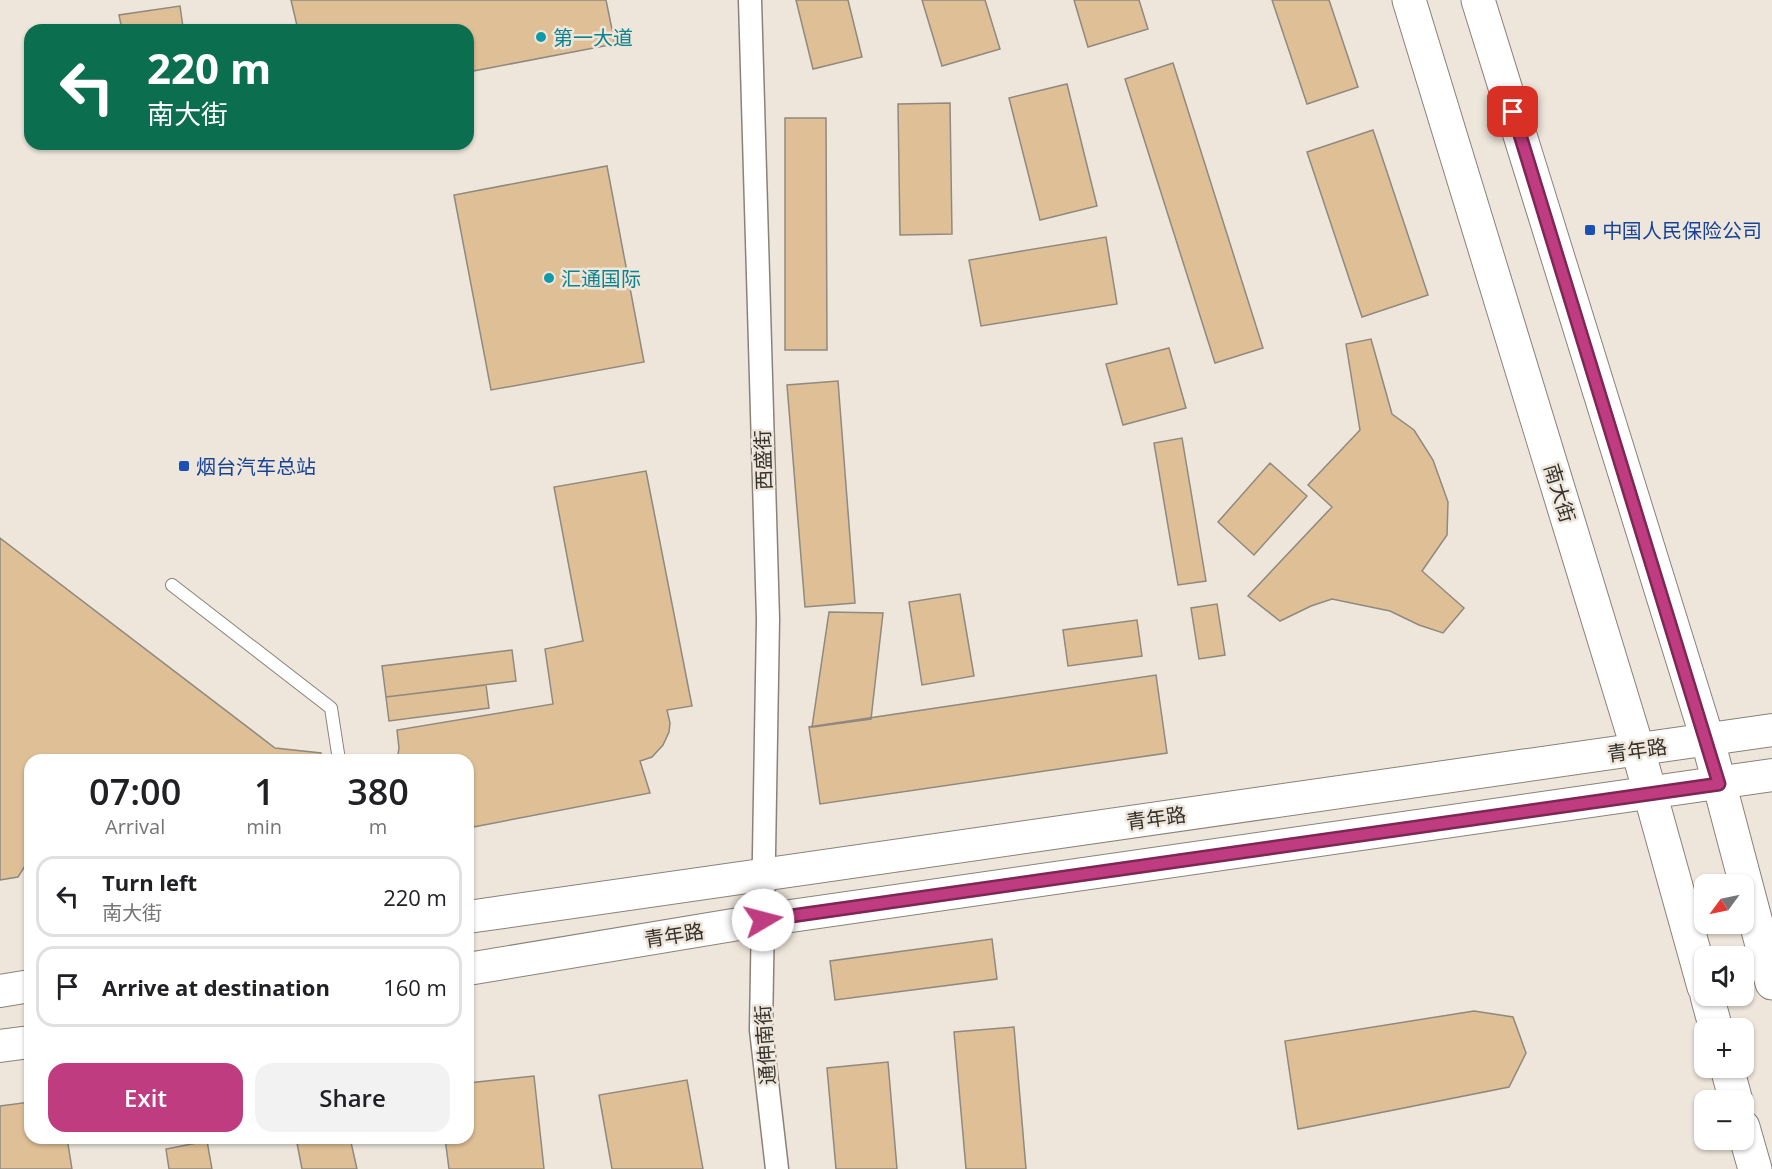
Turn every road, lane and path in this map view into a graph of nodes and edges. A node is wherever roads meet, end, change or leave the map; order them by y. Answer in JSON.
{"nodes":[{"id":1,"x":750,"y":0,"type":"edge"},
{"id":2,"x":1409,"y":0,"type":"edge"},
{"id":3,"x":1478,"y":0,"type":"edge"},
{"id":4,"x":172,"y":585,"type":"dead end"},
{"id":5,"x":1772,"y":730,"type":"edge"},
{"id":6,"x":1707,"y":741,"type":"junction"},
{"id":7,"x":1638,"y":750,"type":"junction"},
{"id":8,"x":338,"y":754,"type":"edge"},
{"id":9,"x":1772,"y":775,"type":"edge"},
{"id":10,"x":1719,"y":784,"type":"junction"},
{"id":11,"x":1650,"y":794,"type":"junction"},
{"id":12,"x":763,"y":873,"type":"junction"},
{"id":13,"x":474,"y":916,"type":"edge"},
{"id":14,"x":763,"y":920,"type":"junction"},
{"id":15,"x":1694,"y":951,"type":"edge"},
{"id":16,"x":474,"y":968,"type":"edge"},
{"id":17,"x":1772,"y":983,"type":"edge"},
{"id":18,"x":24,"y":987,"type":"edge"},
{"id":19,"x":0,"y":991,"type":"edge"},
{"id":20,"x":24,"y":1042,"type":"edge"},
{"id":21,"x":0,"y":1047,"type":"edge"},
{"id":22,"x":1750,"y":1150,"type":"edge"},
{"id":23,"x":777,"y":1169,"type":"edge"},
{"id":24,"x":1755,"y":1169,"type":"edge"}],
"edges":[{"from":1,"to":12,"type":"street","name":"西盛街"},
{"from":2,"to":7,"type":"main road","name":"南大街"},
{"from":3,"to":6,"type":"main road"},
{"from":4,"to":8,"type":"lane"},
{"from":5,"to":6,"type":"main road","name":"青年路"},
{"from":6,"to":7,"type":"main road","name":"青年路"},
{"from":6,"to":10,"type":"main road"},
{"from":7,"to":11,"type":"main road","name":"南大街"},
{"from":7,"to":12,"type":"main road","name":"青年路"},
{"from":9,"to":10,"type":"main road","name":"青年路"},
{"from":10,"to":11,"type":"main road","name":"青年路"},
{"from":10,"to":17,"type":"main road"},
{"from":11,"to":14,"type":"main road","name":"青年路"},
{"from":11,"to":15,"type":"main road","name":"南大街"},
{"from":12,"to":13,"type":"main road","name":"青年路"},
{"from":12,"to":14,"type":"street","name":"西盛街"},
{"from":14,"to":16,"type":"main road","name":"青年路"},
{"from":14,"to":23,"type":"street","name":"通伸南街"},
{"from":18,"to":19,"type":"main road"},
{"from":20,"to":21,"type":"main road"},
{"from":22,"to":24,"type":"main road"}]}
